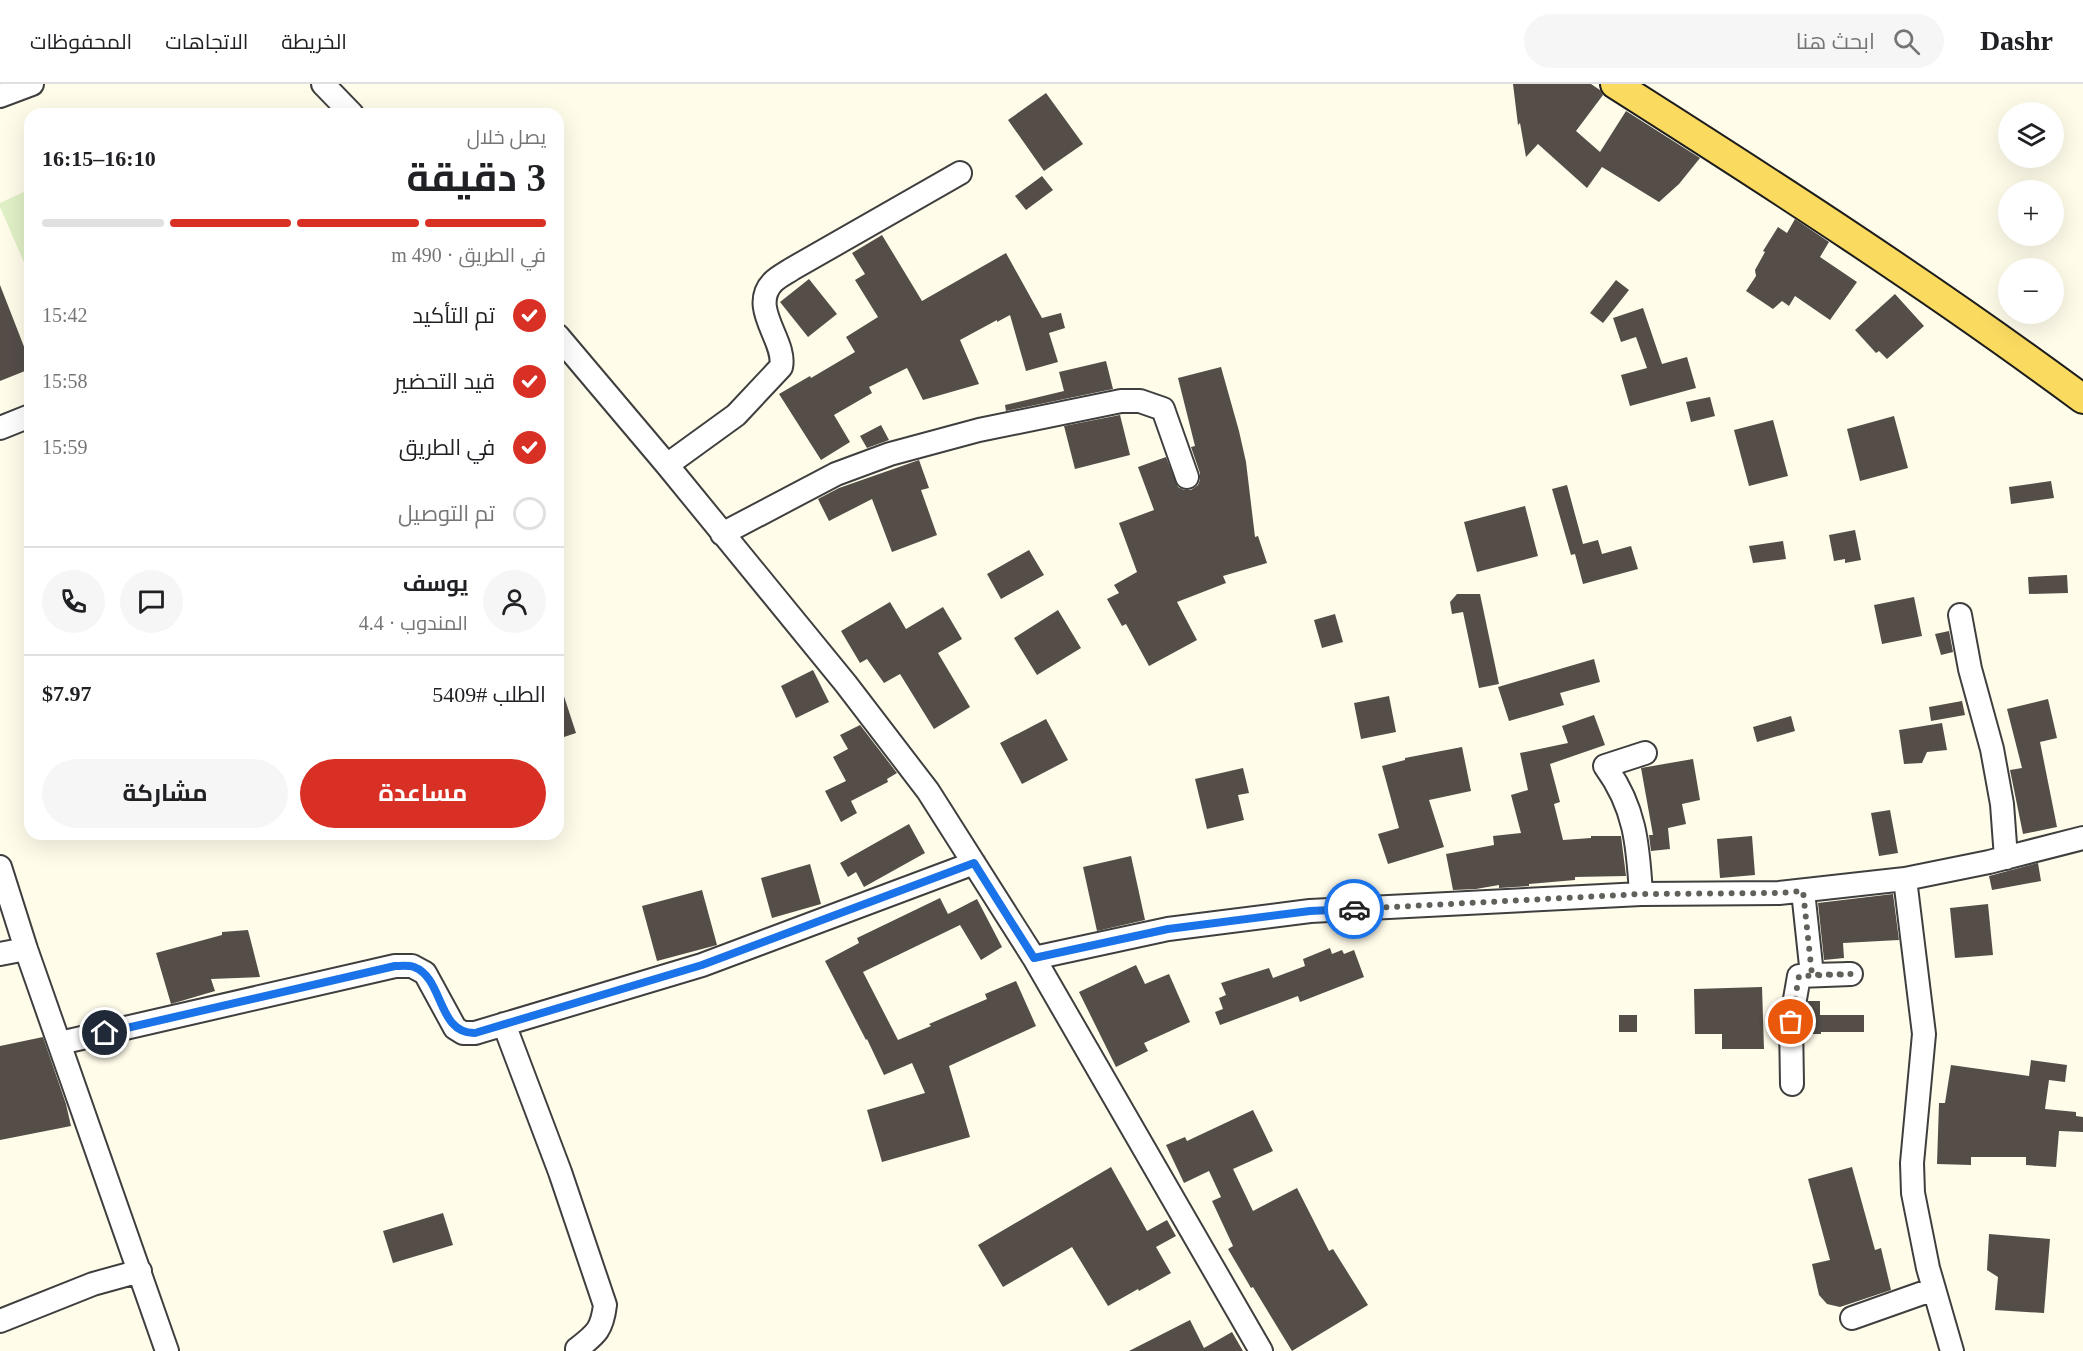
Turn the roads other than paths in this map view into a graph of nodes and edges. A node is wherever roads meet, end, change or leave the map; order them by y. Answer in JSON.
{"nodes":[{"id":1,"x":32,"y":84,"type":"edge"},
{"id":2,"x":322,"y":84,"type":"edge"},
{"id":3,"x":1615,"y":84,"type":"edge"},
{"id":4,"x":0,"y":96,"type":"edge"},
{"id":5,"x":346,"y":108,"type":"edge"},
{"id":6,"x":960,"y":173,"type":"dead end"},
{"id":7,"x":564,"y":343,"type":"edge"},
{"id":8,"x":2083,"y":399,"type":"edge"},
{"id":9,"x":24,"y":418,"type":"edge"},
{"id":10,"x":0,"y":428,"type":"edge"},
{"id":11,"x":667,"y":465,"type":"junction"},
{"id":12,"x":1187,"y":477,"type":"dead end"},
{"id":13,"x":722,"y":534,"type":"junction"},
{"id":14,"x":1960,"y":615,"type":"dead end"},
{"id":15,"x":1644,"y":753,"type":"dead end"},
{"id":16,"x":2083,"y":838,"type":"edge"},
{"id":17,"x":2006,"y":858,"type":"junction"},
{"id":18,"x":974,"y":863,"type":"junction"},
{"id":19,"x":0,"y":867,"type":"edge"},
{"id":20,"x":1905,"y":879,"type":"junction"},
{"id":21,"x":1803,"y":891,"type":"junction"},
{"id":22,"x":1641,"y":894,"type":"junction"},
{"id":23,"x":26,"y":949,"type":"junction"},
{"id":24,"x":0,"y":954,"type":"edge"},
{"id":25,"x":1034,"y":958,"type":"junction"},
{"id":26,"x":504,"y":1024,"type":"junction"},
{"id":27,"x":60,"y":1043,"type":"junction"},
{"id":28,"x":1792,"y":1084,"type":"dead end"},
{"id":29,"x":140,"y":1271,"type":"junction"},
{"id":30,"x":1934,"y":1289,"type":"junction"},
{"id":31,"x":1852,"y":1318,"type":"dead end"},
{"id":32,"x":0,"y":1321,"type":"edge"},
{"id":33,"x":577,"y":1349,"type":"dead end"},
{"id":34,"x":167,"y":1351,"type":"edge"},
{"id":35,"x":1261,"y":1351,"type":"edge"},
{"id":36,"x":1952,"y":1351,"type":"edge"}],
"edges":[{"from":1,"to":4,"type":"street"},
{"from":2,"to":5,"type":"street"},
{"from":3,"to":8,"type":"main road"},
{"from":6,"to":11,"type":"street"},
{"from":7,"to":11,"type":"street"},
{"from":9,"to":10,"type":"street"},
{"from":11,"to":13,"type":"street"},
{"from":12,"to":13,"type":"street"},
{"from":13,"to":18,"type":"street"},
{"from":14,"to":17,"type":"street"},
{"from":15,"to":22,"type":"street"},
{"from":16,"to":17,"type":"street"},
{"from":17,"to":20,"type":"street"},
{"from":18,"to":25,"type":"street"},
{"from":18,"to":26,"type":"street"},
{"from":19,"to":23,"type":"street"},
{"from":20,"to":21,"type":"street"},
{"from":20,"to":30,"type":"street"},
{"from":21,"to":22,"type":"street"},
{"from":21,"to":28,"type":"street"},
{"from":22,"to":25,"type":"street"},
{"from":23,"to":24,"type":"street"},
{"from":23,"to":27,"type":"street"},
{"from":25,"to":35,"type":"street"},
{"from":26,"to":27,"type":"street"},
{"from":26,"to":33,"type":"street"},
{"from":27,"to":29,"type":"street"},
{"from":29,"to":32,"type":"street"},
{"from":29,"to":34,"type":"street"},
{"from":30,"to":31,"type":"street"},
{"from":30,"to":36,"type":"street"}]}
